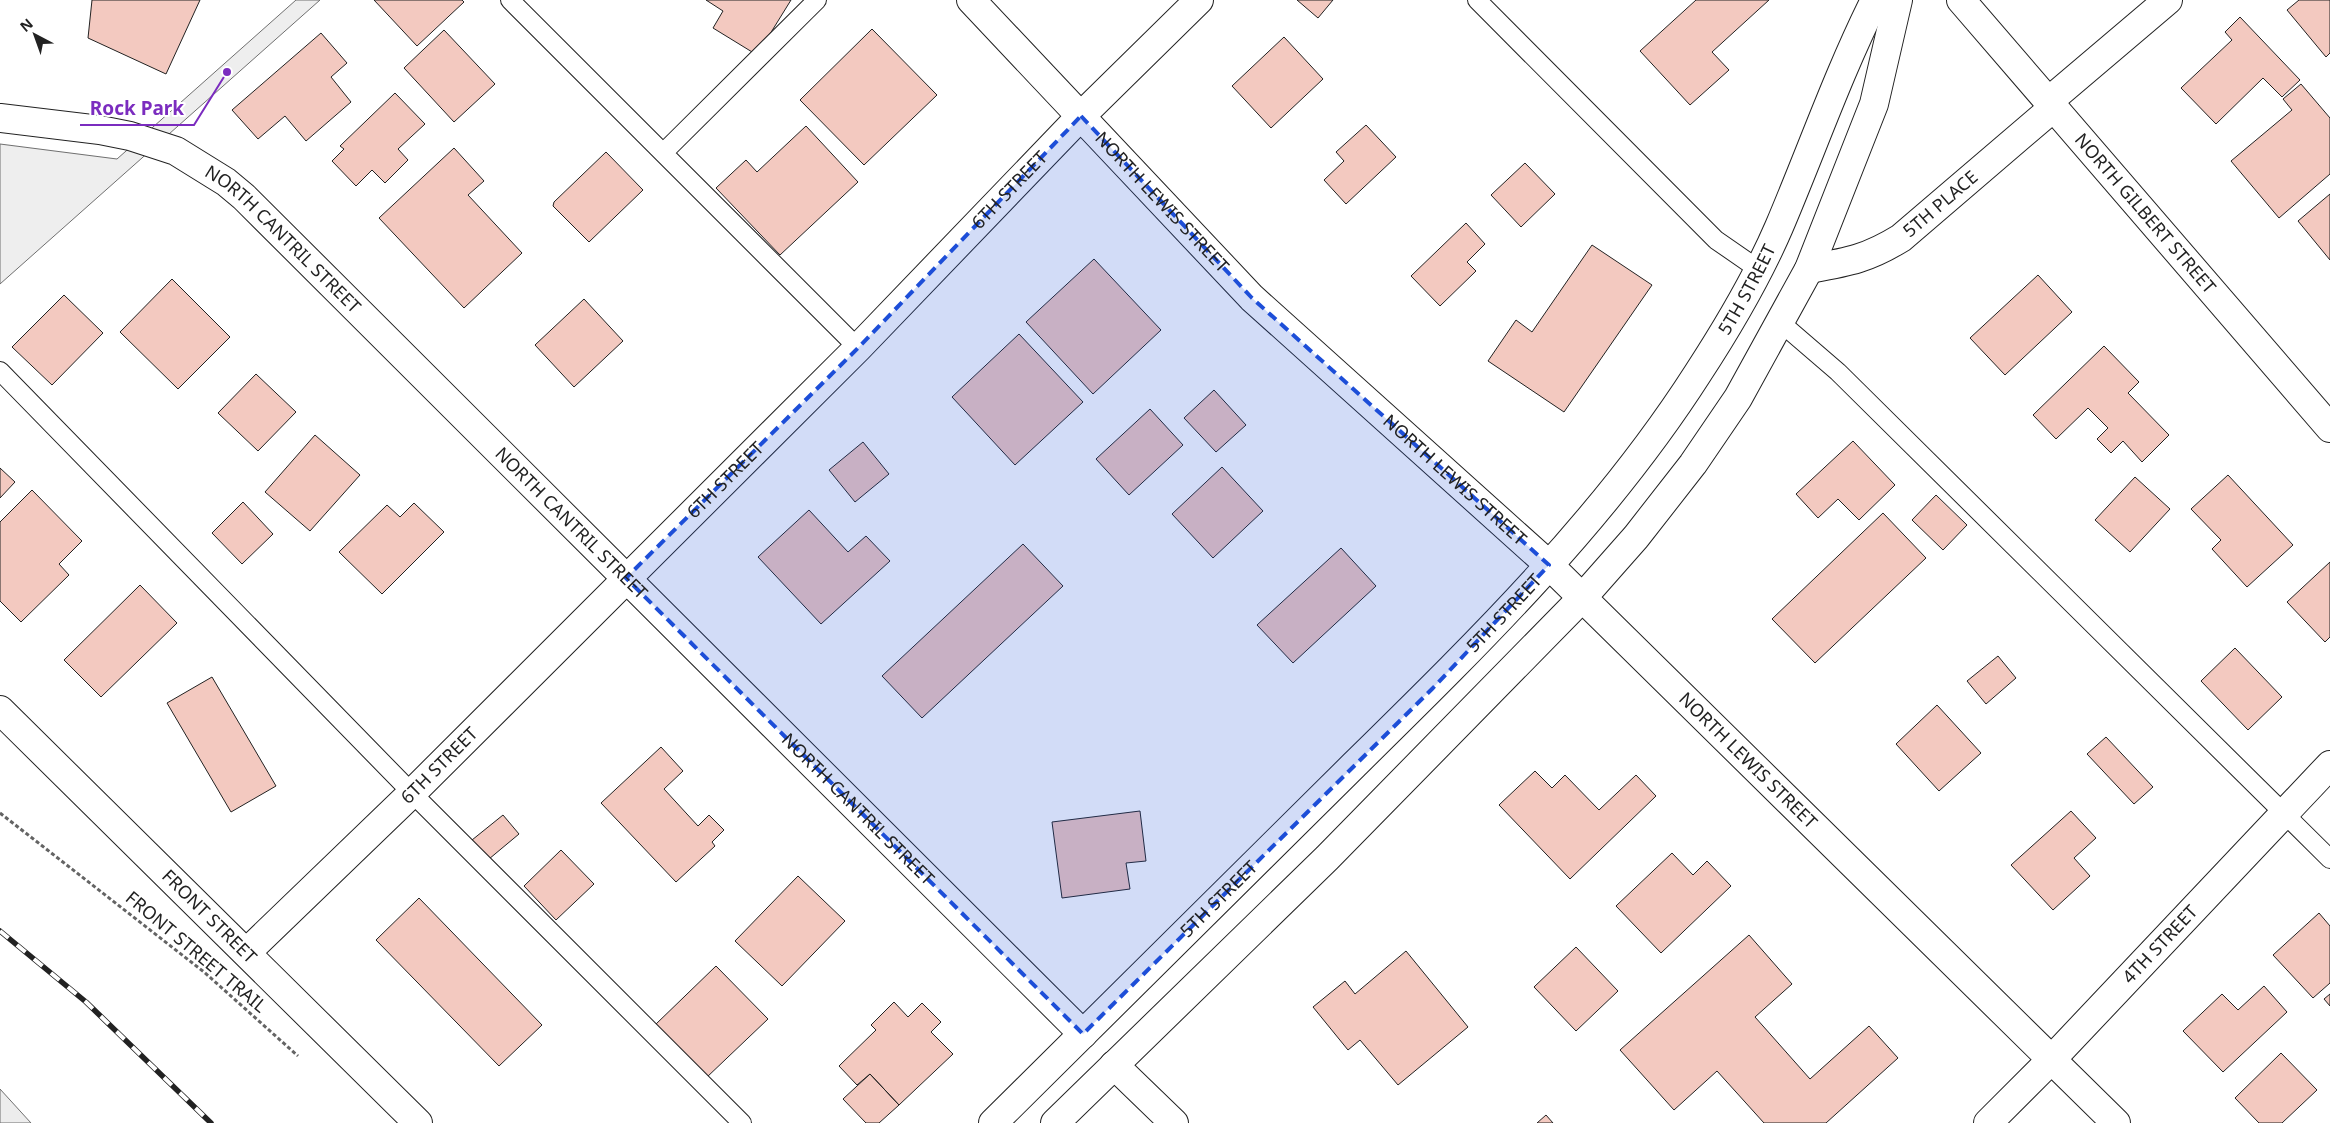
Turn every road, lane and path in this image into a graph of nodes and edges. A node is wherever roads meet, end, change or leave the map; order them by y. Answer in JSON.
{"nodes":[{"id":1,"x":510,"y":0,"type":"edge"},
{"id":2,"x":817,"y":0,"type":"edge"},
{"id":3,"x":971,"y":0,"type":"edge"},
{"id":4,"x":1199,"y":0,"type":"edge"},
{"id":5,"x":1477,"y":0,"type":"edge"},
{"id":6,"x":1875,"y":0,"type":"edge"},
{"id":7,"x":1898,"y":0,"type":"edge"},
{"id":8,"x":1961,"y":0,"type":"edge"},
{"id":9,"x":2168,"y":0,"type":"edge"},
{"id":10,"x":2052,"y":104,"type":"junction"},
{"id":11,"x":1081,"y":116,"type":"junction"},
{"id":12,"x":0,"y":118,"type":"edge"},
{"id":13,"x":663,"y":153,"type":"junction"},
{"id":14,"x":1758,"y":269,"type":"junction"},
{"id":15,"x":1809,"y":269,"type":"junction"},
{"id":16,"x":1780,"y":322,"type":"junction"},
{"id":17,"x":858,"y":348,"type":"junction"},
{"id":18,"x":0,"y":371,"type":"edge"},
{"id":19,"x":2330,"y":428,"type":"edge"},
{"id":20,"x":1549,"y":565,"type":"junction"},
{"id":21,"x":626,"y":578,"type":"junction"},
{"id":22,"x":1583,"y":597,"type":"junction"},
{"id":23,"x":0,"y":710,"type":"edge"},
{"id":24,"x":2330,"y":765,"type":"edge"},
{"id":25,"x":412,"y":793,"type":"junction"},
{"id":26,"x":0,"y":813,"type":"edge"},
{"id":27,"x":2283,"y":813,"type":"junction"},
{"id":28,"x":2330,"y":859,"type":"edge"},
{"id":29,"x":247,"y":952,"type":"junction"},
{"id":30,"x":1083,"y":1034,"type":"junction"},
{"id":31,"x":301,"y":1059,"type":"dead end"},
{"id":32,"x":2052,"y":1059,"type":"junction"},
{"id":33,"x":1114,"y":1065,"type":"junction"},
{"id":34,"x":418,"y":1123,"type":"edge"},
{"id":35,"x":742,"y":1123,"type":"edge"},
{"id":36,"x":993,"y":1123,"type":"edge"},
{"id":37,"x":1054,"y":1123,"type":"edge"},
{"id":38,"x":1174,"y":1123,"type":"edge"},
{"id":39,"x":1988,"y":1123,"type":"edge"},
{"id":40,"x":2116,"y":1123,"type":"edge"}],
"edges":[{"from":1,"to":13,"type":"lane"},
{"from":2,"to":13,"type":"lane"},
{"from":3,"to":11,"type":"street","name":"NORTH LEWIS STREET"},
{"from":4,"to":11,"type":"street","name":"6TH STREET"},
{"from":5,"to":14,"type":"lane"},
{"from":6,"to":14,"type":"street","name":"5TH STREET"},
{"from":7,"to":15,"type":"street"},
{"from":8,"to":10,"type":"street","name":"NORTH GILBERT STREET"},
{"from":9,"to":10,"type":"street","name":"5TH PLACE"},
{"from":10,"to":15,"type":"street","name":"5TH PLACE"},
{"from":10,"to":19,"type":"street","name":"NORTH GILBERT STREET"},
{"from":11,"to":17,"type":"street","name":"6TH STREET"},
{"from":11,"to":20,"type":"street","name":"NORTH LEWIS STREET"},
{"from":12,"to":21,"type":"street","name":"NORTH CANTRIL STREET"},
{"from":13,"to":17,"type":"lane"},
{"from":14,"to":20,"type":"street","name":"5TH STREET"},
{"from":15,"to":16,"type":"street"},
{"from":16,"to":22,"type":"street"},
{"from":16,"to":27,"type":"lane"},
{"from":17,"to":21,"type":"street","name":"6TH STREET"},
{"from":18,"to":25,"type":"lane"},
{"from":20,"to":22,"type":"street","name":"NORTH LEWIS STREET"},
{"from":20,"to":30,"type":"street","name":"5TH STREET"},
{"from":21,"to":25,"type":"street","name":"6TH STREET"},
{"from":21,"to":30,"type":"street","name":"NORTH CANTRIL STREET"},
{"from":22,"to":32,"type":"street","name":"NORTH LEWIS STREET"},
{"from":22,"to":33,"type":"street"},
{"from":23,"to":29,"type":"street","name":"FRONT STREET"},
{"from":24,"to":27,"type":"street","name":"4TH STREET"},
{"from":25,"to":29,"type":"street","name":"6TH STREET"},
{"from":25,"to":35,"type":"lane"},
{"from":26,"to":31,"type":"path","name":"FRONT STREET TRAIL"},
{"from":27,"to":28,"type":"lane"},
{"from":27,"to":32,"type":"street","name":"4TH STREET"},
{"from":29,"to":34,"type":"street","name":"FRONT STREET"},
{"from":30,"to":36,"type":"street","name":"5TH STREET"},
{"from":32,"to":39,"type":"street","name":"4TH STREET"},
{"from":32,"to":40,"type":"street","name":"NORTH LEWIS STREET"},
{"from":33,"to":37,"type":"street"},
{"from":33,"to":38,"type":"street"}]}
